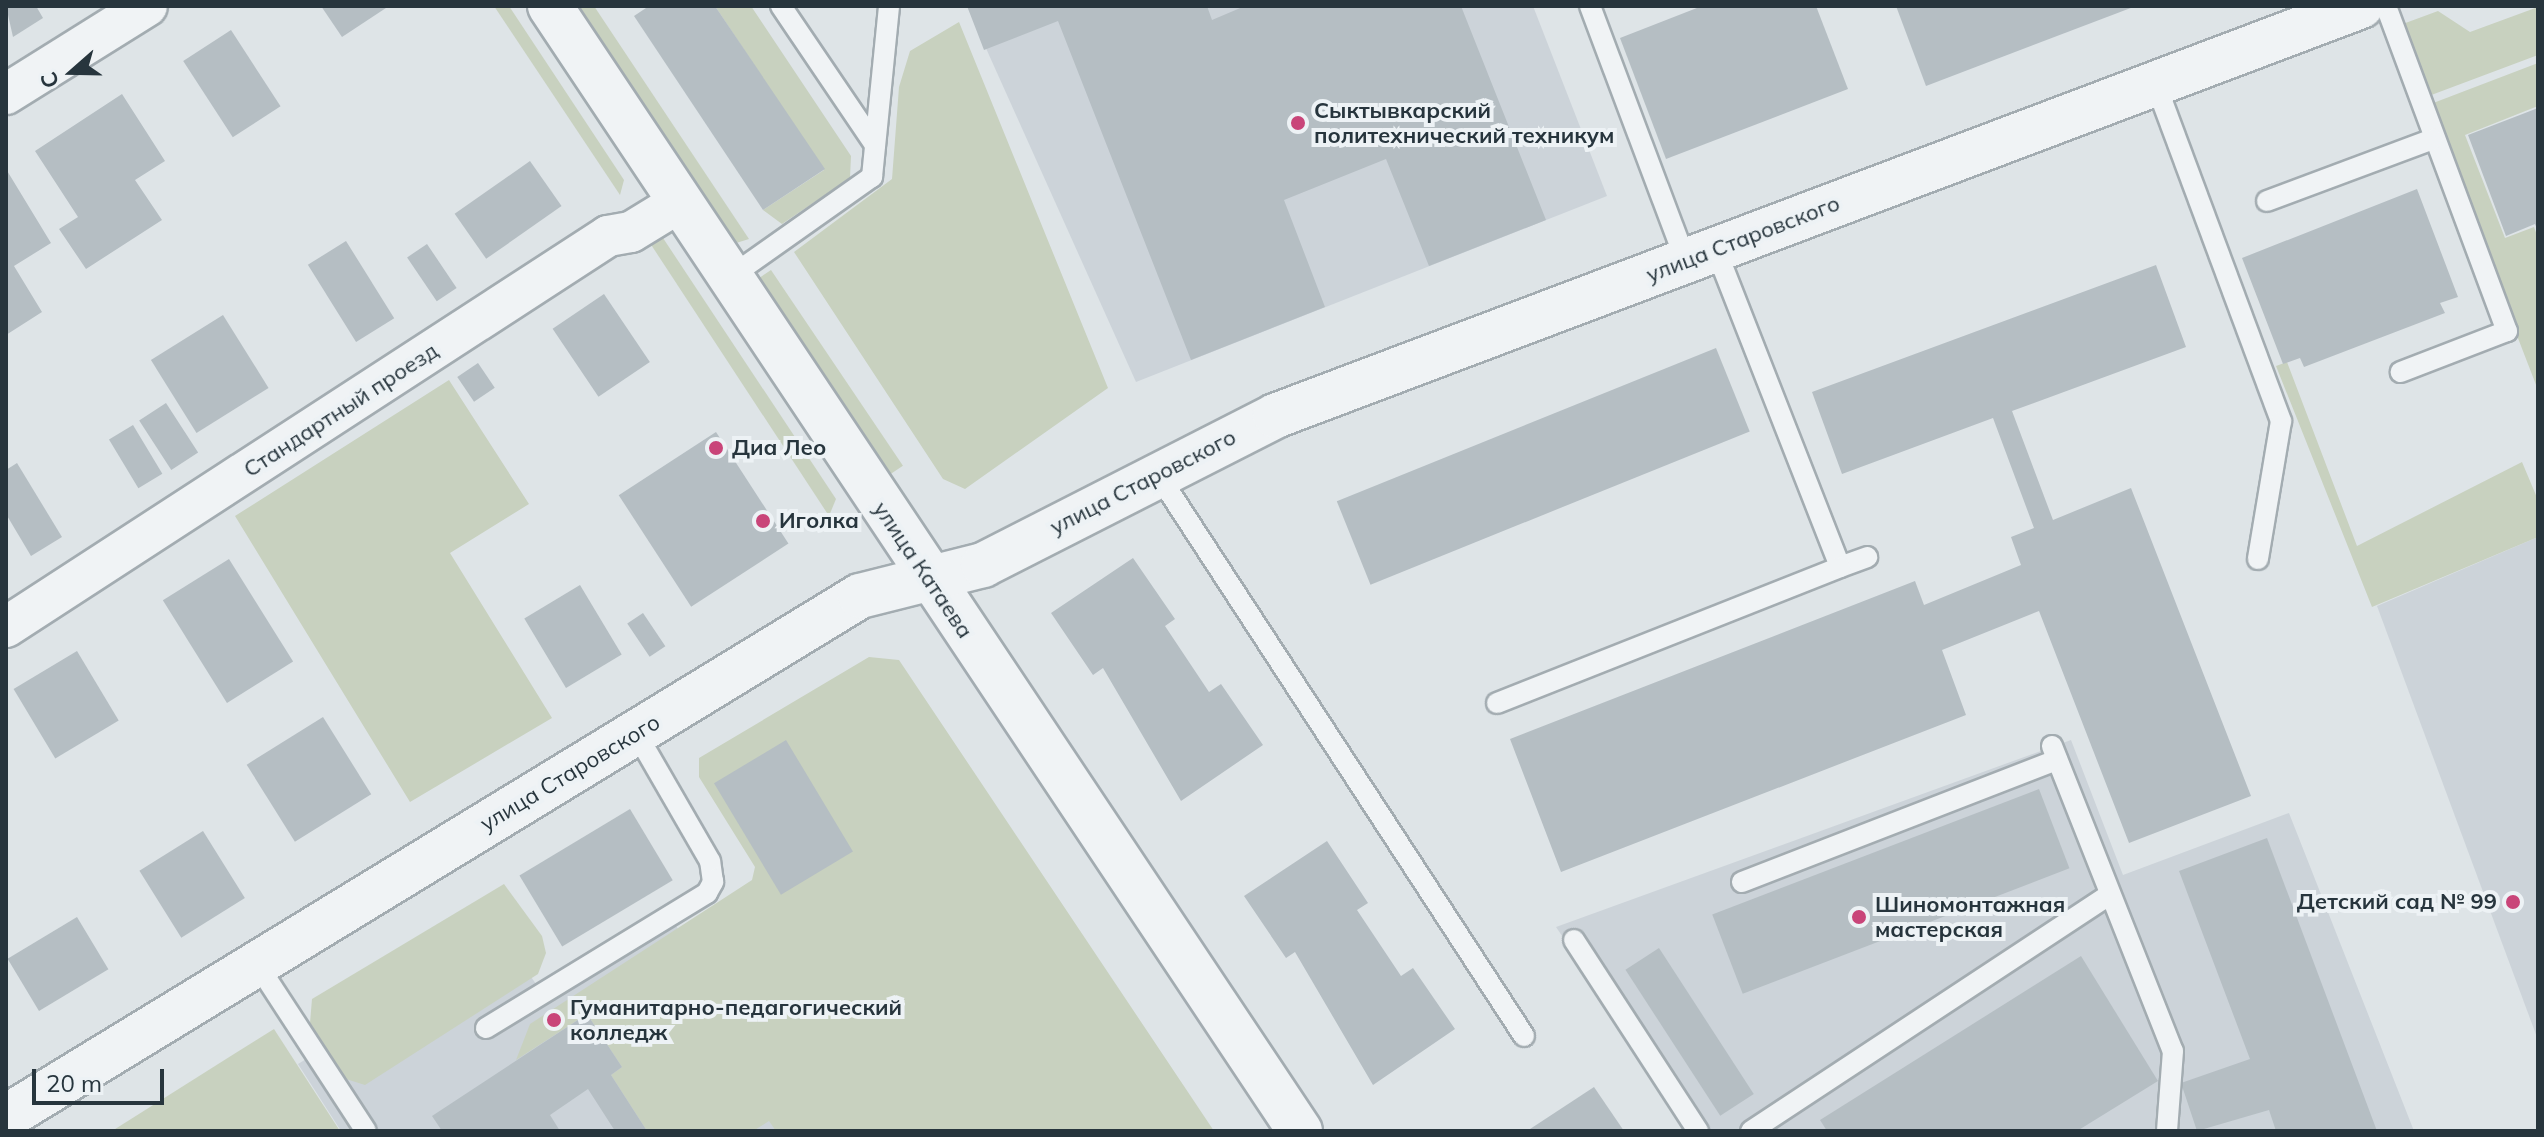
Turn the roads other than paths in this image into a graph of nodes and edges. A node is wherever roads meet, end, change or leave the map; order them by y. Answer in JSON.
{"nodes":[{"id":1,"x":147,"y":6,"type":"edge"},
{"id":2,"x":550,"y":6,"type":"edge"},
{"id":3,"x":781,"y":6,"type":"edge"},
{"id":4,"x":889,"y":6,"type":"edge"},
{"id":5,"x":1590,"y":6,"type":"edge"},
{"id":6,"x":2361,"y":6,"type":"edge"},
{"id":7,"x":2386,"y":6,"type":"edge"},
{"id":8,"x":2303,"y":16,"type":"edge"},
{"id":9,"x":2155,"y":82,"type":"junction"},
{"id":10,"x":6,"y":94,"type":"edge"},
{"id":11,"x":2433,"y":139,"type":"junction"},
{"id":12,"x":875,"y":145,"type":"junction"},
{"id":13,"x":2267,"y":201,"type":"dead end"},
{"id":14,"x":680,"y":202,"type":"junction"},
{"id":15,"x":1701,"y":255,"type":"junction"},
{"id":16,"x":730,"y":277,"type":"junction"},
{"id":17,"x":2401,"y":372,"type":"dead end"},
{"id":18,"x":1155,"y":471,"type":"junction"},
{"id":19,"x":1867,"y":557,"type":"dead end"},
{"id":20,"x":2258,"y":559,"type":"dead end"},
{"id":21,"x":1840,"y":567,"type":"junction"},
{"id":22,"x":928,"y":578,"type":"junction"},
{"id":23,"x":6,"y":627,"type":"edge"},
{"id":24,"x":1497,"y":703,"type":"dead end"},
{"id":25,"x":636,"y":733,"type":"junction"},
{"id":26,"x":1742,"y":882,"type":"dead end"},
{"id":27,"x":2110,"y":894,"type":"junction"},
{"id":28,"x":1574,"y":940,"type":"dead end"},
{"id":29,"x":257,"y":964,"type":"junction"},
{"id":30,"x":486,"y":1028,"type":"dead end"},
{"id":31,"x":1524,"y":1036,"type":"dead end"},
{"id":32,"x":6,"y":1117,"type":"edge"},
{"id":33,"x":366,"y":1131,"type":"edge"},
{"id":34,"x":1300,"y":1131,"type":"edge"},
{"id":35,"x":1698,"y":1131,"type":"edge"},
{"id":36,"x":1751,"y":1131,"type":"edge"},
{"id":37,"x":2167,"y":1131,"type":"edge"}],
"edges":[{"from":1,"to":10,"type":"street"},
{"from":2,"to":14,"type":"street","name":"улица Катаева"},
{"from":3,"to":12,"type":"lane"},
{"from":4,"to":12,"type":"lane"},
{"from":5,"to":15,"type":"lane"},
{"from":6,"to":8,"type":"street","name":"улица Старовского"},
{"from":7,"to":11,"type":"lane"},
{"from":8,"to":9,"type":"street","name":"улица Старовского"},
{"from":9,"to":15,"type":"street","name":"улица Старовского"},
{"from":9,"to":20,"type":"lane"},
{"from":11,"to":13,"type":"lane"},
{"from":11,"to":17,"type":"lane"},
{"from":12,"to":16,"type":"lane"},
{"from":14,"to":16,"type":"street","name":"улица Катаева"},
{"from":14,"to":23,"type":"street","name":"Стандартный проезд"},
{"from":15,"to":18,"type":"street","name":"улица Старовского"},
{"from":15,"to":21,"type":"lane"},
{"from":16,"to":22,"type":"street","name":"улица Катаева"},
{"from":18,"to":22,"type":"street","name":"улица Старовского"},
{"from":18,"to":31,"type":"lane"},
{"from":19,"to":21,"type":"lane"},
{"from":21,"to":24,"type":"lane"},
{"from":22,"to":25,"type":"street","name":"улица Старовского"},
{"from":22,"to":34,"type":"street","name":"улица Катаева"},
{"from":25,"to":29,"type":"street","name":"улица Старовского"},
{"from":25,"to":30,"type":"lane"},
{"from":26,"to":27,"type":"lane"},
{"from":27,"to":36,"type":"lane"},
{"from":27,"to":37,"type":"lane"},
{"from":28,"to":35,"type":"lane"},
{"from":29,"to":32,"type":"street","name":"улица Старовского"},
{"from":29,"to":33,"type":"lane"}]}
